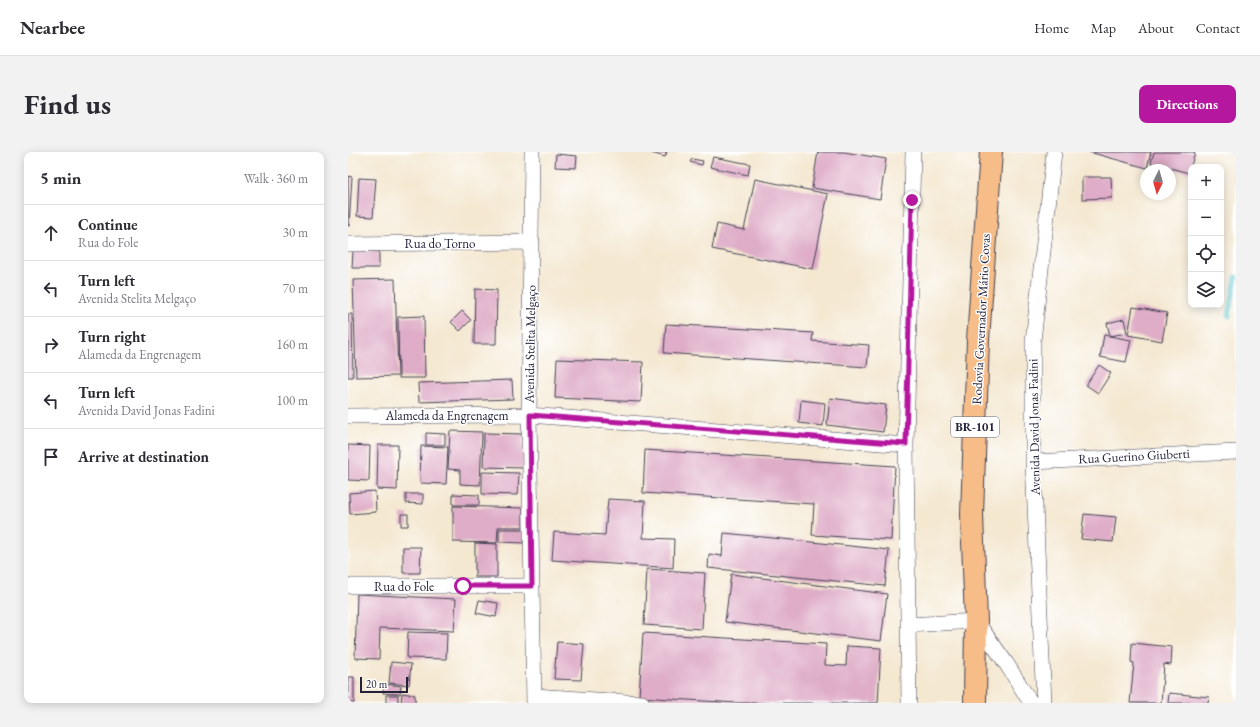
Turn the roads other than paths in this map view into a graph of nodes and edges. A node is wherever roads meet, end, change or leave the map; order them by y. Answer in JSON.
{"nodes":[{"id":1,"x":532,"y":152,"type":"edge"},
{"id":2,"x":913,"y":152,"type":"edge"},
{"id":3,"x":991,"y":152,"type":"edge"},
{"id":4,"x":1054,"y":152,"type":"edge"},
{"id":5,"x":532,"y":242,"type":"junction"},
{"id":6,"x":348,"y":244,"type":"edge"},
{"id":7,"x":530,"y":415,"type":"junction"},
{"id":8,"x":348,"y":416,"type":"edge"},
{"id":9,"x":906,"y":444,"type":"junction"},
{"id":10,"x":1236,"y":452,"type":"edge"},
{"id":11,"x":1033,"y":462,"type":"junction"},
{"id":12,"x":348,"y":586,"type":"edge"},
{"id":13,"x":532,"y":586,"type":"junction"},
{"id":14,"x":976,"y":621,"type":"junction"},
{"id":15,"x":908,"y":625,"type":"junction"},
{"id":16,"x":534,"y":699,"type":"edge"},
{"id":17,"x":642,"y":703,"type":"edge"},
{"id":18,"x":909,"y":703,"type":"edge"},
{"id":19,"x":975,"y":703,"type":"edge"},
{"id":20,"x":1031,"y":703,"type":"edge"},
{"id":21,"x":1044,"y":703,"type":"edge"}],
"edges":[{"from":1,"to":5,"type":"street","name":"Avenida Stelita Melgaço"},
{"from":2,"to":9,"type":"street"},
{"from":3,"to":14,"type":"highway","name":"Rodovia Governador Mário Covas","number":"BR-101"},
{"from":4,"to":11,"type":"street","name":"Avenida David Jonas Fadini"},
{"from":5,"to":6,"type":"street","name":"Rua do Torno"},
{"from":5,"to":7,"type":"street","name":"Avenida Stelita Melgaço"},
{"from":7,"to":8,"type":"street","name":"Alameda da Engrenagem"},
{"from":7,"to":9,"type":"street","name":"Alameda da Engrenagem"},
{"from":7,"to":13,"type":"street","name":"Avenida Stelita Melgaço"},
{"from":9,"to":15,"type":"street"},
{"from":10,"to":11,"type":"street","name":"Rua Guerino Giuberti"},
{"from":11,"to":21,"type":"street","name":"Avenida David Jonas Fadini"},
{"from":12,"to":13,"type":"street","name":"Rua do Fole"},
{"from":13,"to":16,"type":"street","name":"Avenida Stelita Melgaço"},
{"from":14,"to":15,"type":"street"},
{"from":14,"to":19,"type":"highway","name":"Rodovia Governador Mário Covas","number":"BR-101"},
{"from":14,"to":20,"type":"street"},
{"from":15,"to":18,"type":"street"},
{"from":16,"to":17,"type":"street"}]}
